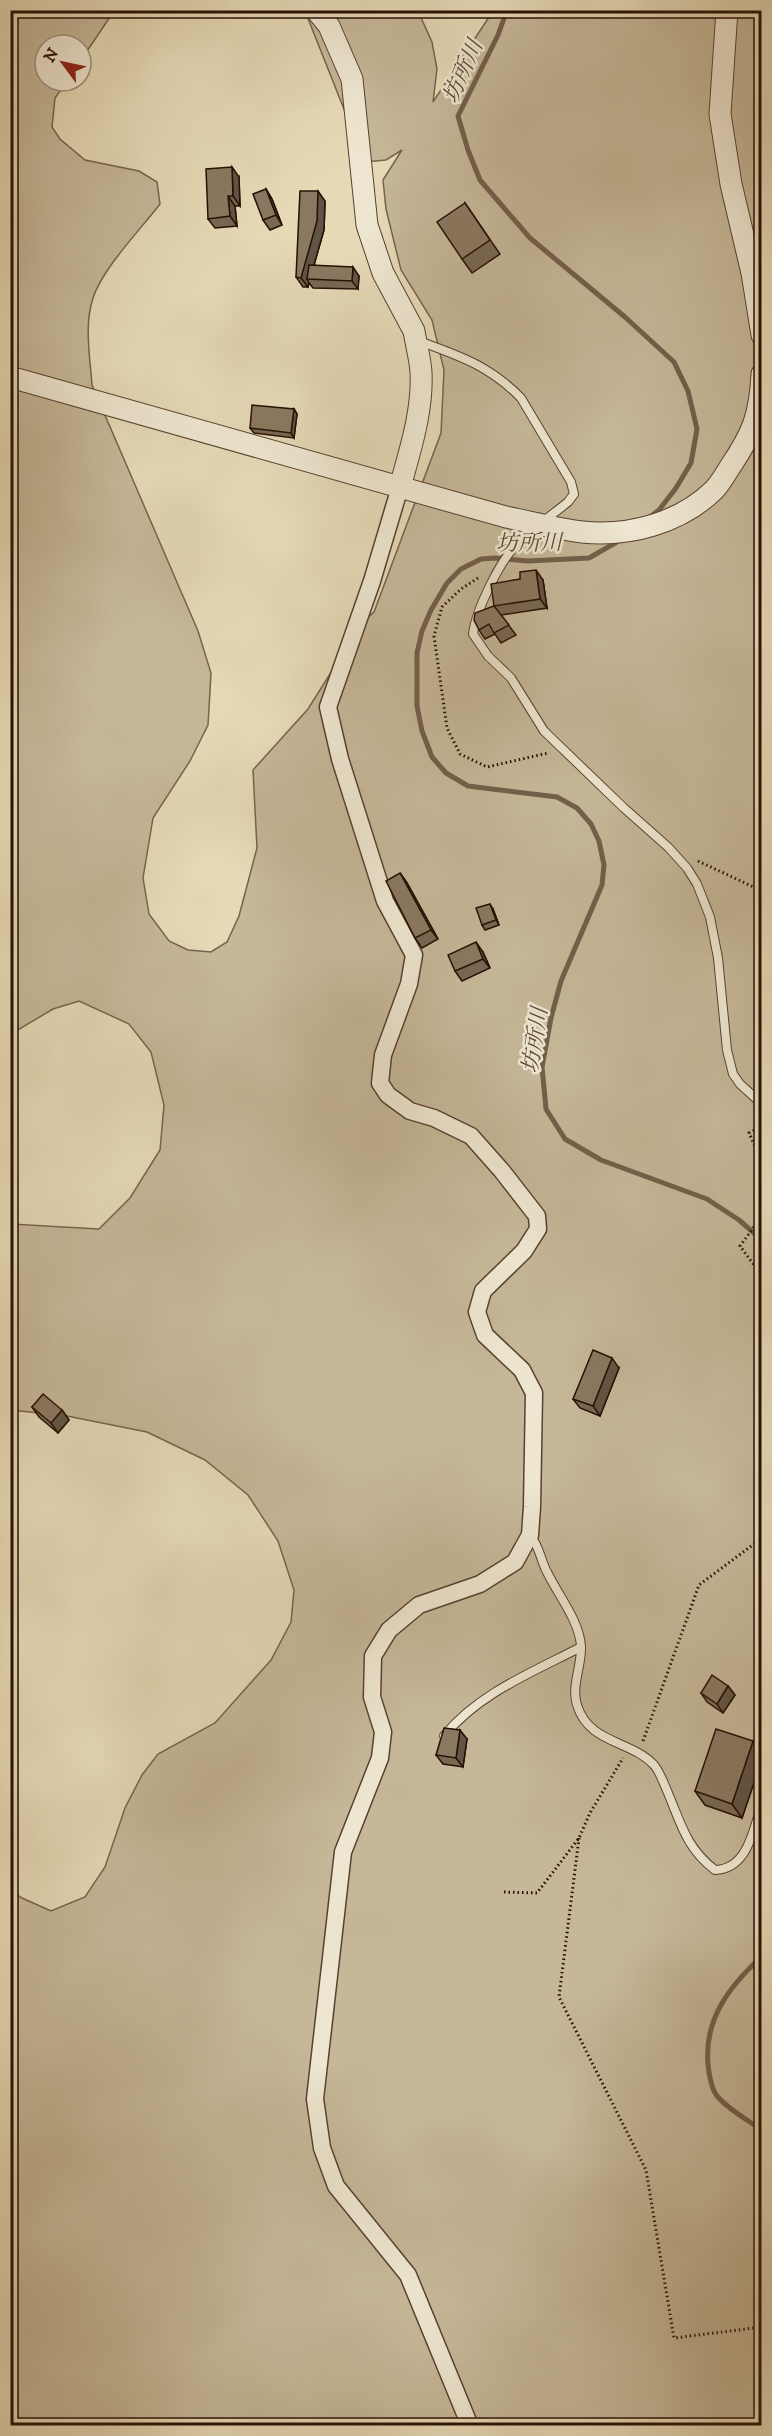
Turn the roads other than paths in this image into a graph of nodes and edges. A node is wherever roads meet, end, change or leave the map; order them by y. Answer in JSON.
{"nodes":[{"id":1,"x":316,"y":10,"type":"edge"},
{"id":2,"x":727,"y":10,"type":"edge"},
{"id":3,"x":762,"y":335,"type":"edge"},
{"id":4,"x":416,"y":340,"type":"junction"},
{"id":5,"x":762,"y":374,"type":"edge"},
{"id":6,"x":10,"y":377,"type":"edge"},
{"id":7,"x":400,"y":487,"type":"junction"},
{"id":8,"x":541,"y":524,"type":"junction"},
{"id":9,"x":762,"y":1104,"type":"edge"},
{"id":10,"x":530,"y":1535,"type":"junction"},
{"id":11,"x":581,"y":1647,"type":"junction"},
{"id":12,"x":441,"y":1748,"type":"edge"},
{"id":13,"x":762,"y":1804,"type":"edge"},
{"id":14,"x":470,"y":2426,"type":"edge"}],
"edges":[{"from":1,"to":4,"type":"street"},
{"from":2,"to":3,"type":"street"},
{"from":4,"to":7,"type":"street"},
{"from":4,"to":8,"type":"lane"},
{"from":5,"to":8,"type":"street"},
{"from":6,"to":7,"type":"street"},
{"from":7,"to":8,"type":"street"},
{"from":7,"to":10,"type":"street"},
{"from":8,"to":9,"type":"lane"},
{"from":10,"to":11,"type":"lane"},
{"from":10,"to":14,"type":"street"},
{"from":11,"to":12,"type":"lane"},
{"from":11,"to":13,"type":"lane"}]}
